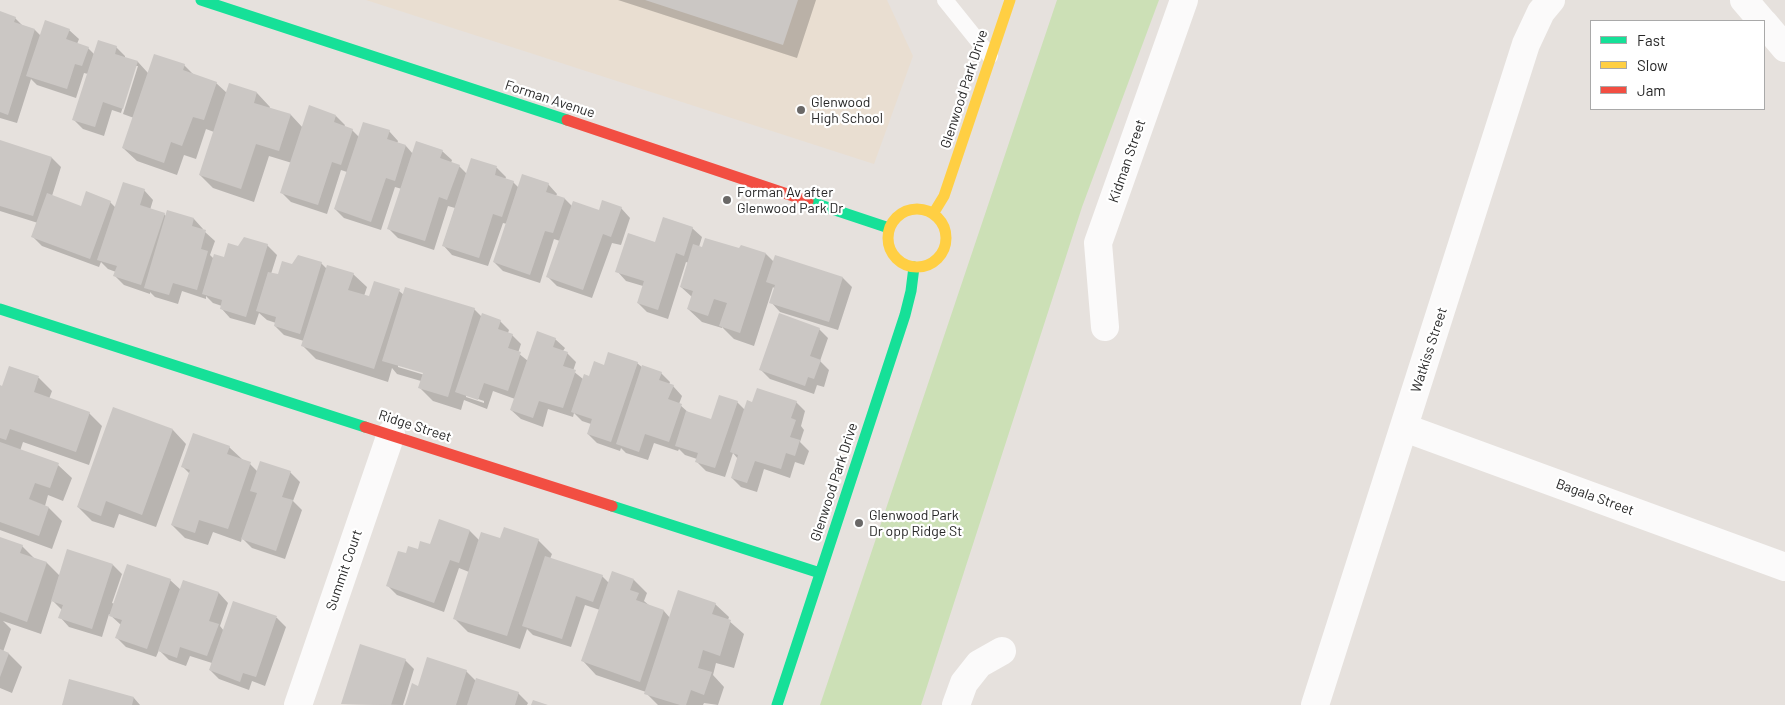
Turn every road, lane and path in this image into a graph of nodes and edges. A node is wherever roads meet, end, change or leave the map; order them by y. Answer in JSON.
{"nodes":[{"id":1,"x":201,"y":0,"type":"edge"},
{"id":2,"x":945,"y":0,"type":"edge"},
{"id":3,"x":1010,"y":0,"type":"edge"},
{"id":4,"x":1184,"y":0,"type":"edge"},
{"id":5,"x":1551,"y":0,"type":"edge"},
{"id":6,"x":1744,"y":0,"type":"edge"},
{"id":7,"x":1761,"y":20,"type":"edge"},
{"id":8,"x":1765,"y":24,"type":"edge"},
{"id":9,"x":1785,"y":48,"type":"edge"},
{"id":10,"x":990,"y":56,"type":"junction"},
{"id":11,"x":933,"y":214,"type":"junction"},
{"id":12,"x":889,"y":228,"type":"junction"},
{"id":13,"x":914,"y":267,"type":"junction"},
{"id":14,"x":0,"y":308,"type":"edge"},
{"id":15,"x":1105,"y":326,"type":"dead end"},
{"id":16,"x":1405,"y":428,"type":"junction"},
{"id":17,"x":391,"y":434,"type":"junction"},
{"id":18,"x":1785,"y":567,"type":"edge"},
{"id":19,"x":820,"y":573,"type":"junction"},
{"id":20,"x":1002,"y":651,"type":"dead end"},
{"id":21,"x":298,"y":705,"type":"edge"},
{"id":22,"x":777,"y":705,"type":"edge"},
{"id":23,"x":956,"y":705,"type":"edge"},
{"id":24,"x":1315,"y":705,"type":"edge"}],
"edges":[{"from":1,"to":12,"type":"street","name":"Forman Avenue"},
{"from":2,"to":10,"type":"lane"},
{"from":3,"to":10,"type":"street","name":"Glenwood Park Drive"},
{"from":4,"to":15,"type":"street","name":"Kidman Street"},
{"from":5,"to":16,"type":"street","name":"Watkiss Street"},
{"from":6,"to":7,"type":"street"},
{"from":8,"to":9,"type":"street"},
{"from":10,"to":11,"type":"street","name":"Glenwood Park Drive"},
{"from":11,"to":12,"type":"street"},
{"from":11,"to":13,"type":"street"},
{"from":12,"to":13,"type":"street"},
{"from":13,"to":19,"type":"street","name":"Glenwood Park Drive"},
{"from":14,"to":17,"type":"street","name":"Ridge Street"},
{"from":16,"to":18,"type":"street","name":"Bagala Street"},
{"from":16,"to":24,"type":"street","name":"Watkiss Street"},
{"from":17,"to":19,"type":"street","name":"Ridge Street"},
{"from":17,"to":21,"type":"street","name":"Summit Court"},
{"from":19,"to":22,"type":"street","name":"Glenwood Park Drive"},
{"from":20,"to":23,"type":"street"}]}
